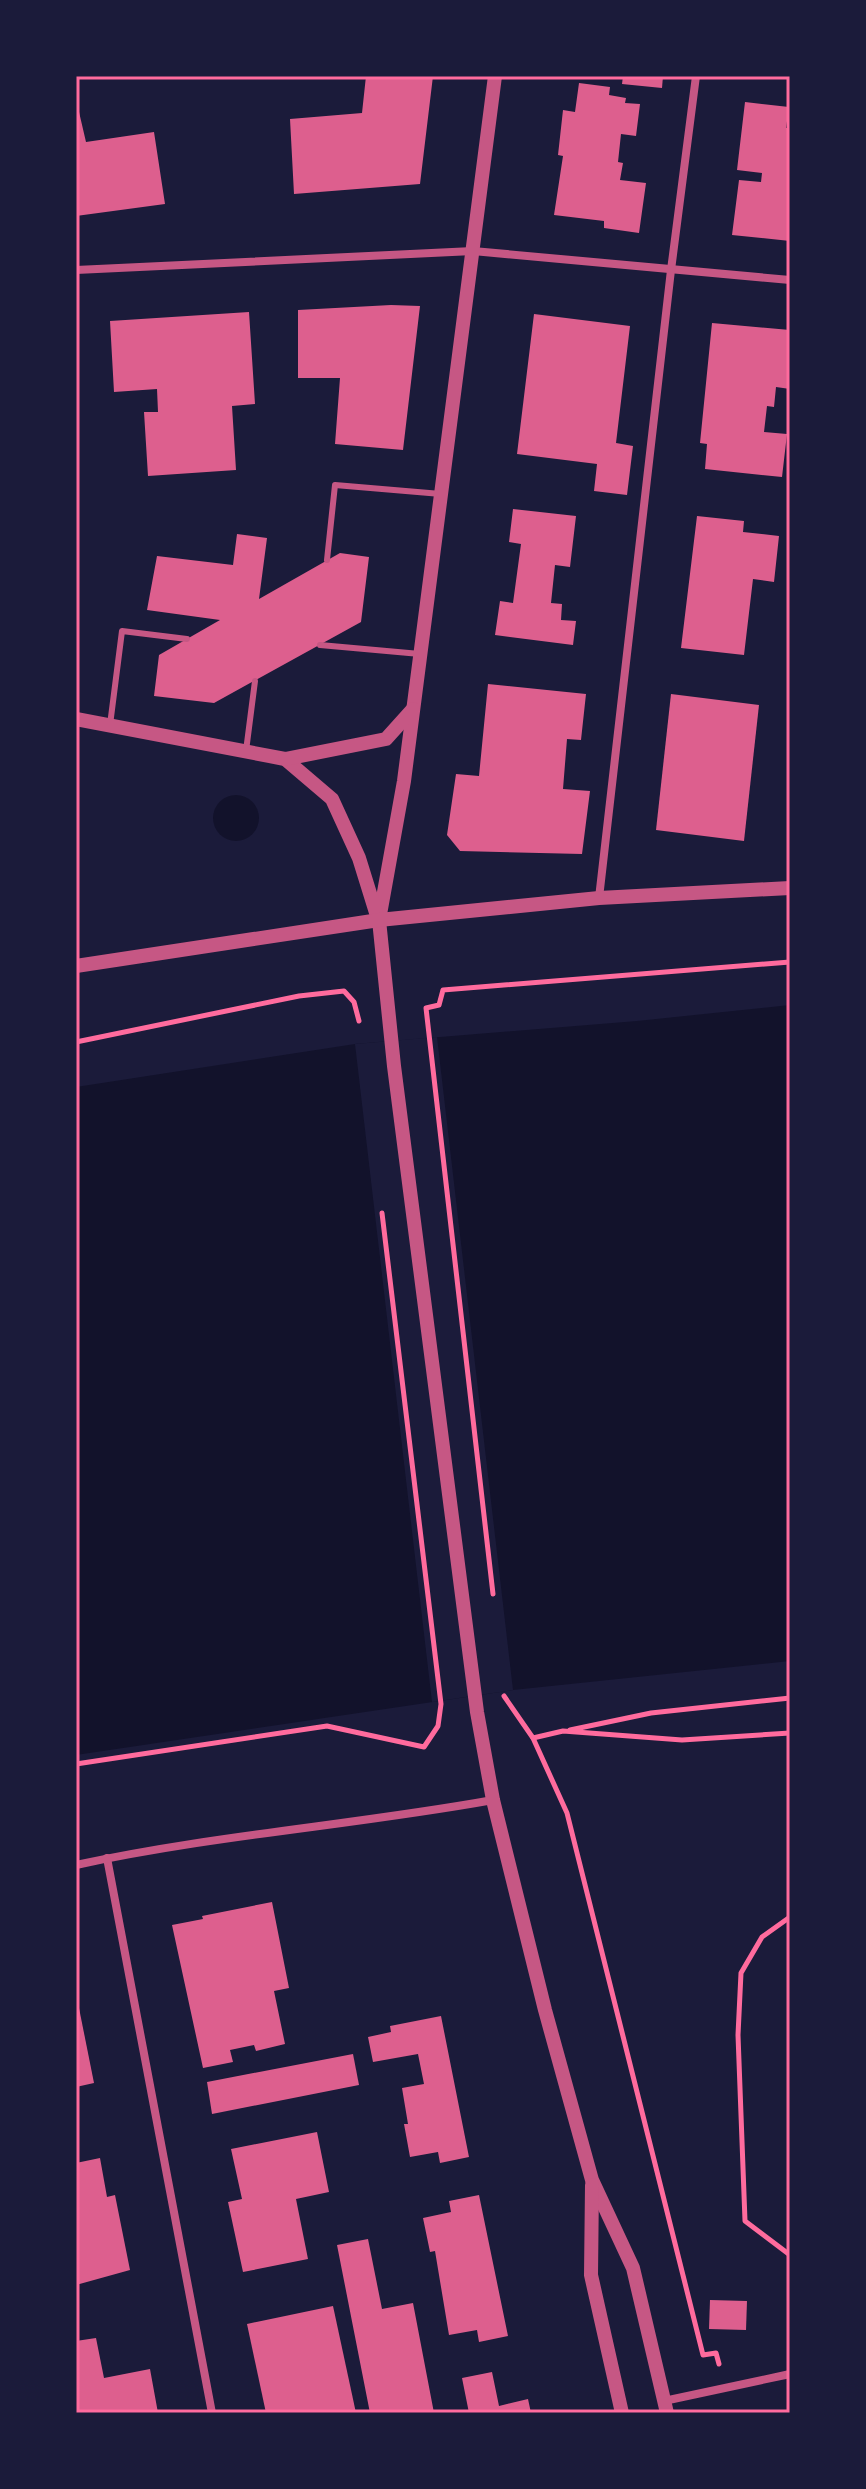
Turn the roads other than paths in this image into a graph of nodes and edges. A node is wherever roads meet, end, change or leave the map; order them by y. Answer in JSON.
{"nodes":[{"id":1,"x":495,"y":76,"type":"edge"},
{"id":2,"x":696,"y":76,"type":"edge"},
{"id":3,"x":473,"y":251,"type":"junction"},
{"id":4,"x":76,"y":270,"type":"edge"},
{"id":5,"x":671,"y":270,"type":"junction"},
{"id":6,"x":790,"y":280,"type":"edge"},
{"id":7,"x":441,"y":494,"type":"junction"},
{"id":8,"x":327,"y":560,"type":"dead end"},
{"id":9,"x":187,"y":639,"type":"dead end"},
{"id":10,"x":320,"y":645,"type":"dead end"},
{"id":11,"x":420,"y":654,"type":"junction"},
{"id":12,"x":255,"y":681,"type":"dead end"},
{"id":13,"x":413,"y":708,"type":"junction"},
{"id":14,"x":76,"y":719,"type":"edge"},
{"id":15,"x":110,"y":725,"type":"junction"},
{"id":16,"x":246,"y":751,"type":"junction"},
{"id":17,"x":285,"y":759,"type":"junction"},
{"id":18,"x":790,"y":888,"type":"edge"},
{"id":19,"x":599,"y":898,"type":"junction"},
{"id":20,"x":379,"y":920,"type":"junction"},
{"id":21,"x":76,"y":966,"type":"edge"},
{"id":22,"x":493,"y":1800,"type":"junction"},
{"id":23,"x":107,"y":1858,"type":"junction"},
{"id":24,"x":76,"y":1865,"type":"edge"},
{"id":25,"x":592,"y":2180,"type":"junction"},
{"id":26,"x":790,"y":2374,"type":"edge"},
{"id":27,"x":665,"y":2407,"type":"edge"},
{"id":28,"x":212,"y":2413,"type":"edge"},
{"id":29,"x":622,"y":2413,"type":"edge"}],
"edges":[{"from":1,"to":3,"type":"street"},
{"from":2,"to":5,"type":"street"},
{"from":3,"to":4,"type":"street"},
{"from":3,"to":5,"type":"street"},
{"from":3,"to":7,"type":"street"},
{"from":5,"to":6,"type":"street"},
{"from":5,"to":19,"type":"street"},
{"from":7,"to":8,"type":"lane"},
{"from":7,"to":11,"type":"street"},
{"from":9,"to":15,"type":"lane"},
{"from":10,"to":11,"type":"lane"},
{"from":11,"to":13,"type":"street"},
{"from":12,"to":16,"type":"lane"},
{"from":13,"to":17,"type":"street"},
{"from":13,"to":20,"type":"street"},
{"from":14,"to":15,"type":"street"},
{"from":15,"to":16,"type":"street"},
{"from":16,"to":17,"type":"street"},
{"from":17,"to":20,"type":"street"},
{"from":18,"to":19,"type":"street"},
{"from":19,"to":20,"type":"street"},
{"from":20,"to":21,"type":"street"},
{"from":20,"to":22,"type":"street"},
{"from":22,"to":23,"type":"street"},
{"from":22,"to":25,"type":"street"},
{"from":23,"to":24,"type":"street"},
{"from":23,"to":28,"type":"street"},
{"from":25,"to":27,"type":"street"},
{"from":25,"to":29,"type":"street"},
{"from":26,"to":27,"type":"street"}]}
